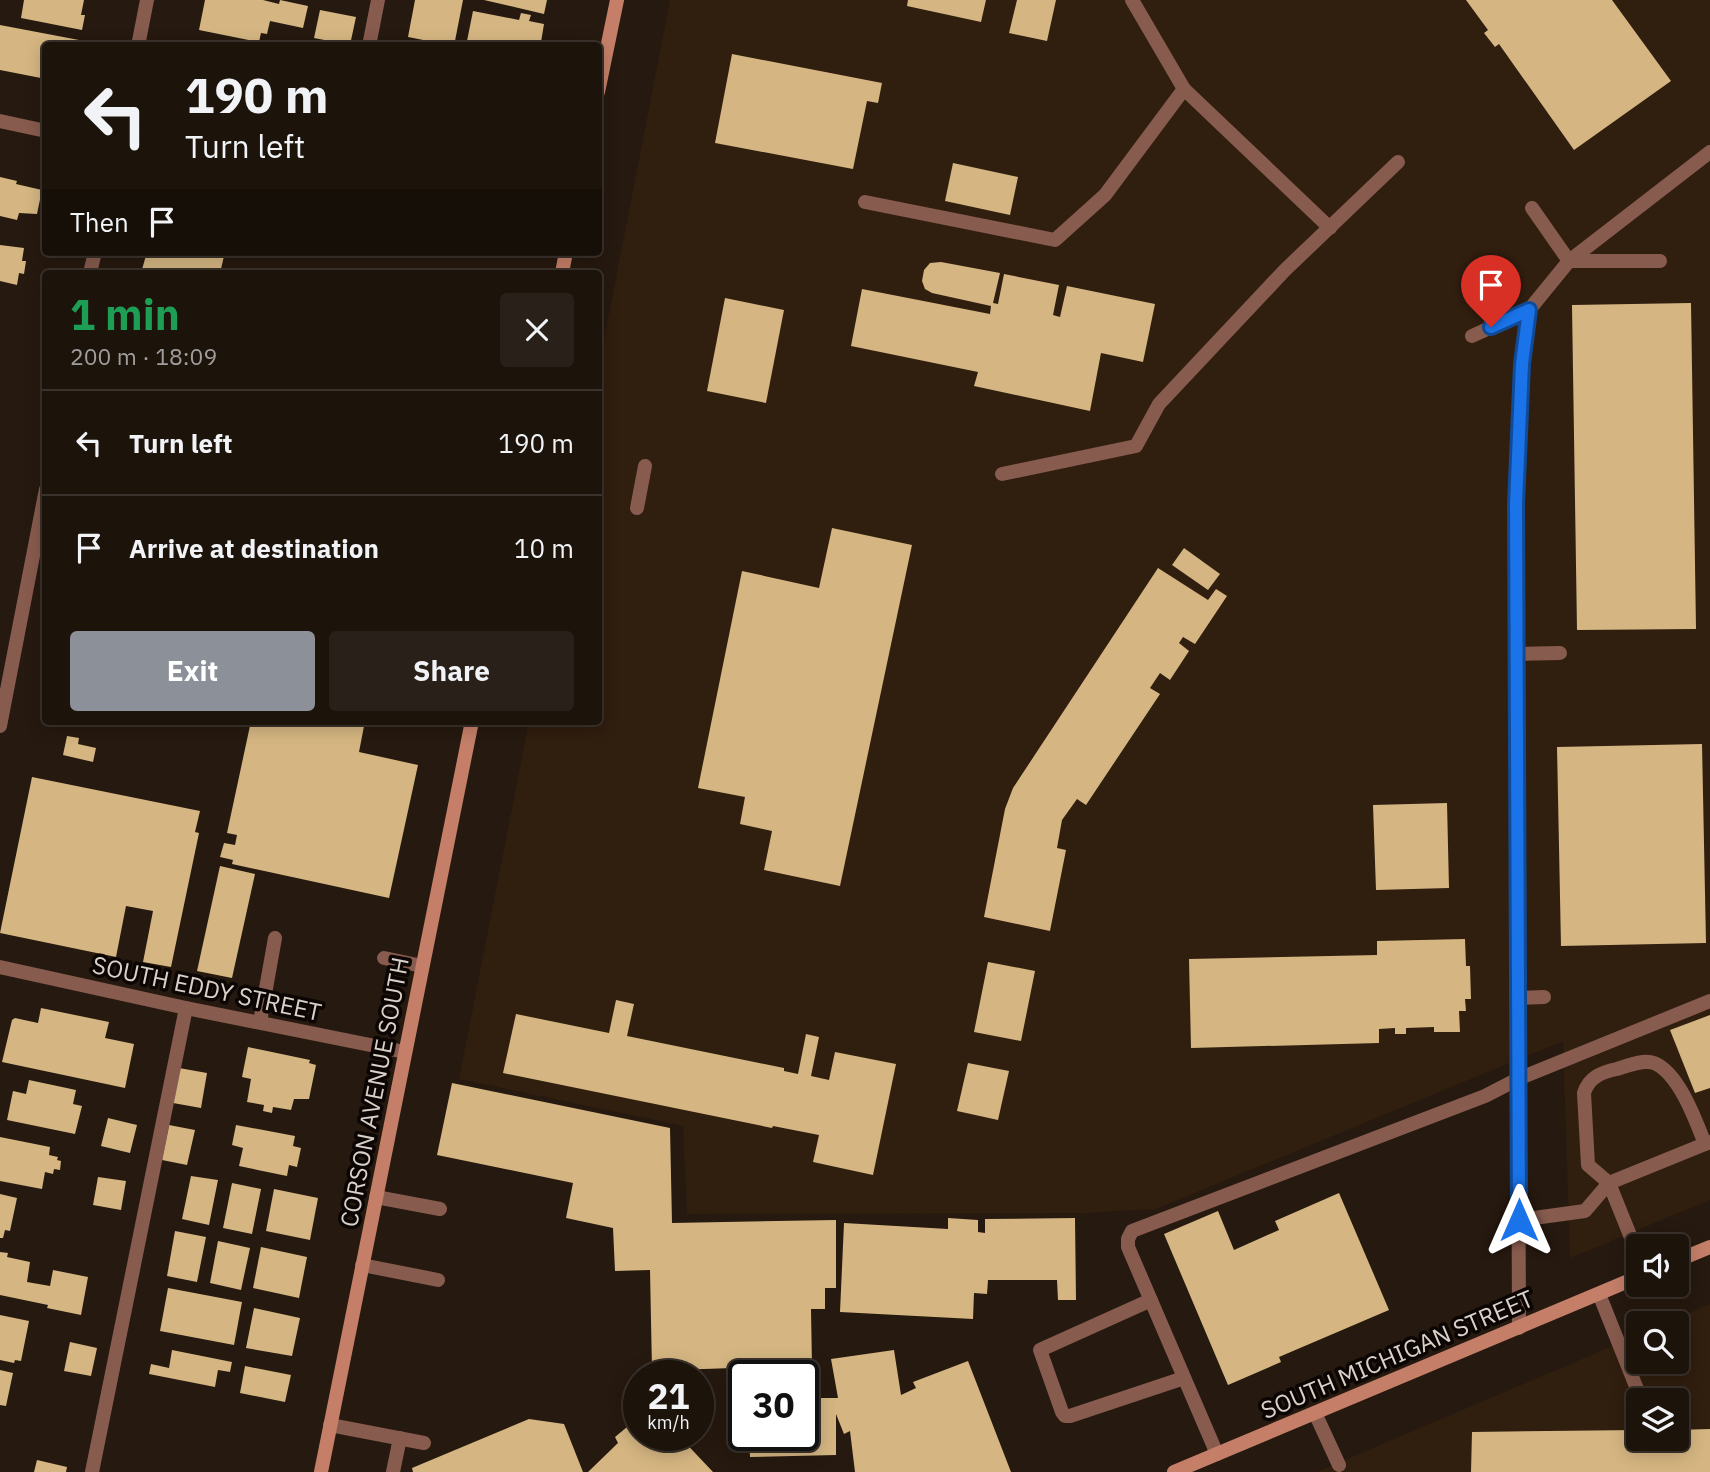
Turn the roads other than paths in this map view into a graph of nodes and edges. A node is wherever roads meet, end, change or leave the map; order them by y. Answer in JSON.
{"nodes":[{"id":1,"x":147,"y":0,"type":"edge"},
{"id":2,"x":378,"y":0,"type":"edge"},
{"id":3,"x":617,"y":0,"type":"edge"},
{"id":4,"x":1132,"y":0,"type":"edge"},
{"id":5,"x":139,"y":42,"type":"edge"},
{"id":6,"x":370,"y":42,"type":"edge"},
{"id":7,"x":602,"y":73,"type":"edge"},
{"id":8,"x":1184,"y":89,"type":"junction"},
{"id":9,"x":0,"y":121,"type":"edge"},
{"id":10,"x":42,"y":130,"type":"edge"},
{"id":11,"x":1710,"y":152,"type":"edge"},
{"id":12,"x":1398,"y":162,"type":"dead end"},
{"id":13,"x":865,"y":202,"type":"dead end"},
{"id":14,"x":1532,"y":208,"type":"dead end"},
{"id":15,"x":1330,"y":228,"type":"junction"},
{"id":16,"x":1569,"y":261,"type":"junction"},
{"id":17,"x":1660,"y":261,"type":"dead end"},
{"id":18,"x":1529,"y":310,"type":"junction"},
{"id":19,"x":1472,"y":336,"type":"dead end"},
{"id":20,"x":645,"y":466,"type":"dead end"},
{"id":21,"x":1002,"y":474,"type":"dead end"},
{"id":22,"x":637,"y":508,"type":"dead end"},
{"id":23,"x":42,"y":510,"type":"edge"},
{"id":24,"x":1560,"y":653,"type":"dead end"},
{"id":25,"x":1517,"y":654,"type":"junction"},
{"id":26,"x":471,"y":725,"type":"edge"},
{"id":27,"x":0,"y":726,"type":"edge"},
{"id":28,"x":275,"y":938,"type":"dead end"},
{"id":29,"x":384,"y":958,"type":"dead end"},
{"id":30,"x":422,"y":966,"type":"junction"},
{"id":31,"x":0,"y":967,"type":"edge"},
{"id":32,"x":1544,"y":997,"type":"dead end"},
{"id":33,"x":1518,"y":998,"type":"junction"},
{"id":34,"x":1710,"y":1001,"type":"edge"},
{"id":35,"x":186,"y":1008,"type":"junction"},
{"id":36,"x":260,"y":1023,"type":"junction"},
{"id":37,"x":405,"y":1052,"type":"junction"},
{"id":38,"x":1518,"y":1079,"type":"junction"},
{"id":39,"x":1708,"y":1143,"type":"edge"},
{"id":40,"x":1609,"y":1183,"type":"junction"},
{"id":41,"x":376,"y":1197,"type":"junction"},
{"id":42,"x":440,"y":1209,"type":"dead end"},
{"id":43,"x":1519,"y":1220,"type":"junction"},
{"id":44,"x":1630,"y":1234,"type":"edge"},
{"id":45,"x":1710,"y":1247,"type":"edge"},
{"id":46,"x":1689,"y":1256,"type":"edge"},
{"id":47,"x":362,"y":1265,"type":"junction"},
{"id":48,"x":438,"y":1280,"type":"dead end"},
{"id":49,"x":1626,"y":1283,"type":"edge"},
{"id":50,"x":1599,"y":1294,"type":"junction"},
{"id":51,"x":1151,"y":1300,"type":"junction"},
{"id":52,"x":1519,"y":1328,"type":"junction"},
{"id":53,"x":1184,"y":1378,"type":"junction"},
{"id":54,"x":1637,"y":1388,"type":"edge"},
{"id":55,"x":1315,"y":1413,"type":"junction"},
{"id":56,"x":330,"y":1425,"type":"junction"},
{"id":57,"x":400,"y":1438,"type":"junction"},
{"id":58,"x":424,"y":1443,"type":"dead end"},
{"id":59,"x":1217,"y":1454,"type":"junction"},
{"id":60,"x":1339,"y":1465,"type":"dead end"},
{"id":61,"x":92,"y":1472,"type":"edge"},
{"id":62,"x":321,"y":1472,"type":"edge"},
{"id":63,"x":393,"y":1472,"type":"edge"},
{"id":64,"x":1174,"y":1472,"type":"edge"}],
"edges":[{"from":1,"to":5,"type":"street"},
{"from":2,"to":6,"type":"street"},
{"from":3,"to":7,"type":"street"},
{"from":4,"to":8,"type":"street"},
{"from":8,"to":13,"type":"street"},
{"from":8,"to":15,"type":"street"},
{"from":9,"to":10,"type":"street"},
{"from":11,"to":16,"type":"street"},
{"from":12,"to":15,"type":"street"},
{"from":14,"to":16,"type":"street"},
{"from":15,"to":21,"type":"street"},
{"from":16,"to":17,"type":"street"},
{"from":16,"to":18,"type":"street"},
{"from":18,"to":19,"type":"street"},
{"from":18,"to":25,"type":"street"},
{"from":20,"to":22,"type":"street"},
{"from":23,"to":27,"type":"street"},
{"from":24,"to":25,"type":"street"},
{"from":25,"to":33,"type":"street"},
{"from":26,"to":30,"type":"street","name":"CORSON AVENUE SOUTH"},
{"from":28,"to":36,"type":"street"},
{"from":29,"to":30,"type":"street"},
{"from":30,"to":37,"type":"street","name":"CORSON AVENUE SOUTH"},
{"from":31,"to":35,"type":"street","name":"SOUTH EDDY STREET"},
{"from":32,"to":33,"type":"street"},
{"from":33,"to":38,"type":"street"},
{"from":34,"to":38,"type":"street"},
{"from":35,"to":36,"type":"street","name":"SOUTH EDDY STREET"},
{"from":35,"to":61,"type":"street"},
{"from":36,"to":37,"type":"street","name":"SOUTH EDDY STREET"},
{"from":37,"to":41,"type":"street","name":"CORSON AVENUE SOUTH"},
{"from":38,"to":43,"type":"street"},
{"from":38,"to":51,"type":"street"},
{"from":39,"to":40,"type":"street"},
{"from":39,"to":40,"type":"street"},
{"from":40,"to":43,"type":"street"},
{"from":40,"to":44,"type":"street"},
{"from":41,"to":42,"type":"street"},
{"from":41,"to":47,"type":"street","name":"CORSON AVENUE SOUTH"},
{"from":43,"to":52,"type":"street"},
{"from":45,"to":46,"type":"street"},
{"from":47,"to":48,"type":"street"},
{"from":47,"to":56,"type":"street","name":"CORSON AVENUE SOUTH"},
{"from":49,"to":50,"type":"street","name":"SOUTH MICHIGAN STREET"},
{"from":50,"to":52,"type":"street","name":"SOUTH MICHIGAN STREET"},
{"from":50,"to":54,"type":"street"},
{"from":51,"to":53,"type":"street"},
{"from":51,"to":53,"type":"street"},
{"from":52,"to":55,"type":"street","name":"SOUTH MICHIGAN STREET"},
{"from":53,"to":59,"type":"street"},
{"from":55,"to":59,"type":"street","name":"SOUTH MICHIGAN STREET"},
{"from":55,"to":60,"type":"street"},
{"from":56,"to":57,"type":"street"},
{"from":56,"to":62,"type":"street","name":"CORSON AVENUE SOUTH"},
{"from":57,"to":58,"type":"street"},
{"from":57,"to":63,"type":"street"},
{"from":59,"to":64,"type":"street","name":"SOUTH MICHIGAN STREET"}]}
